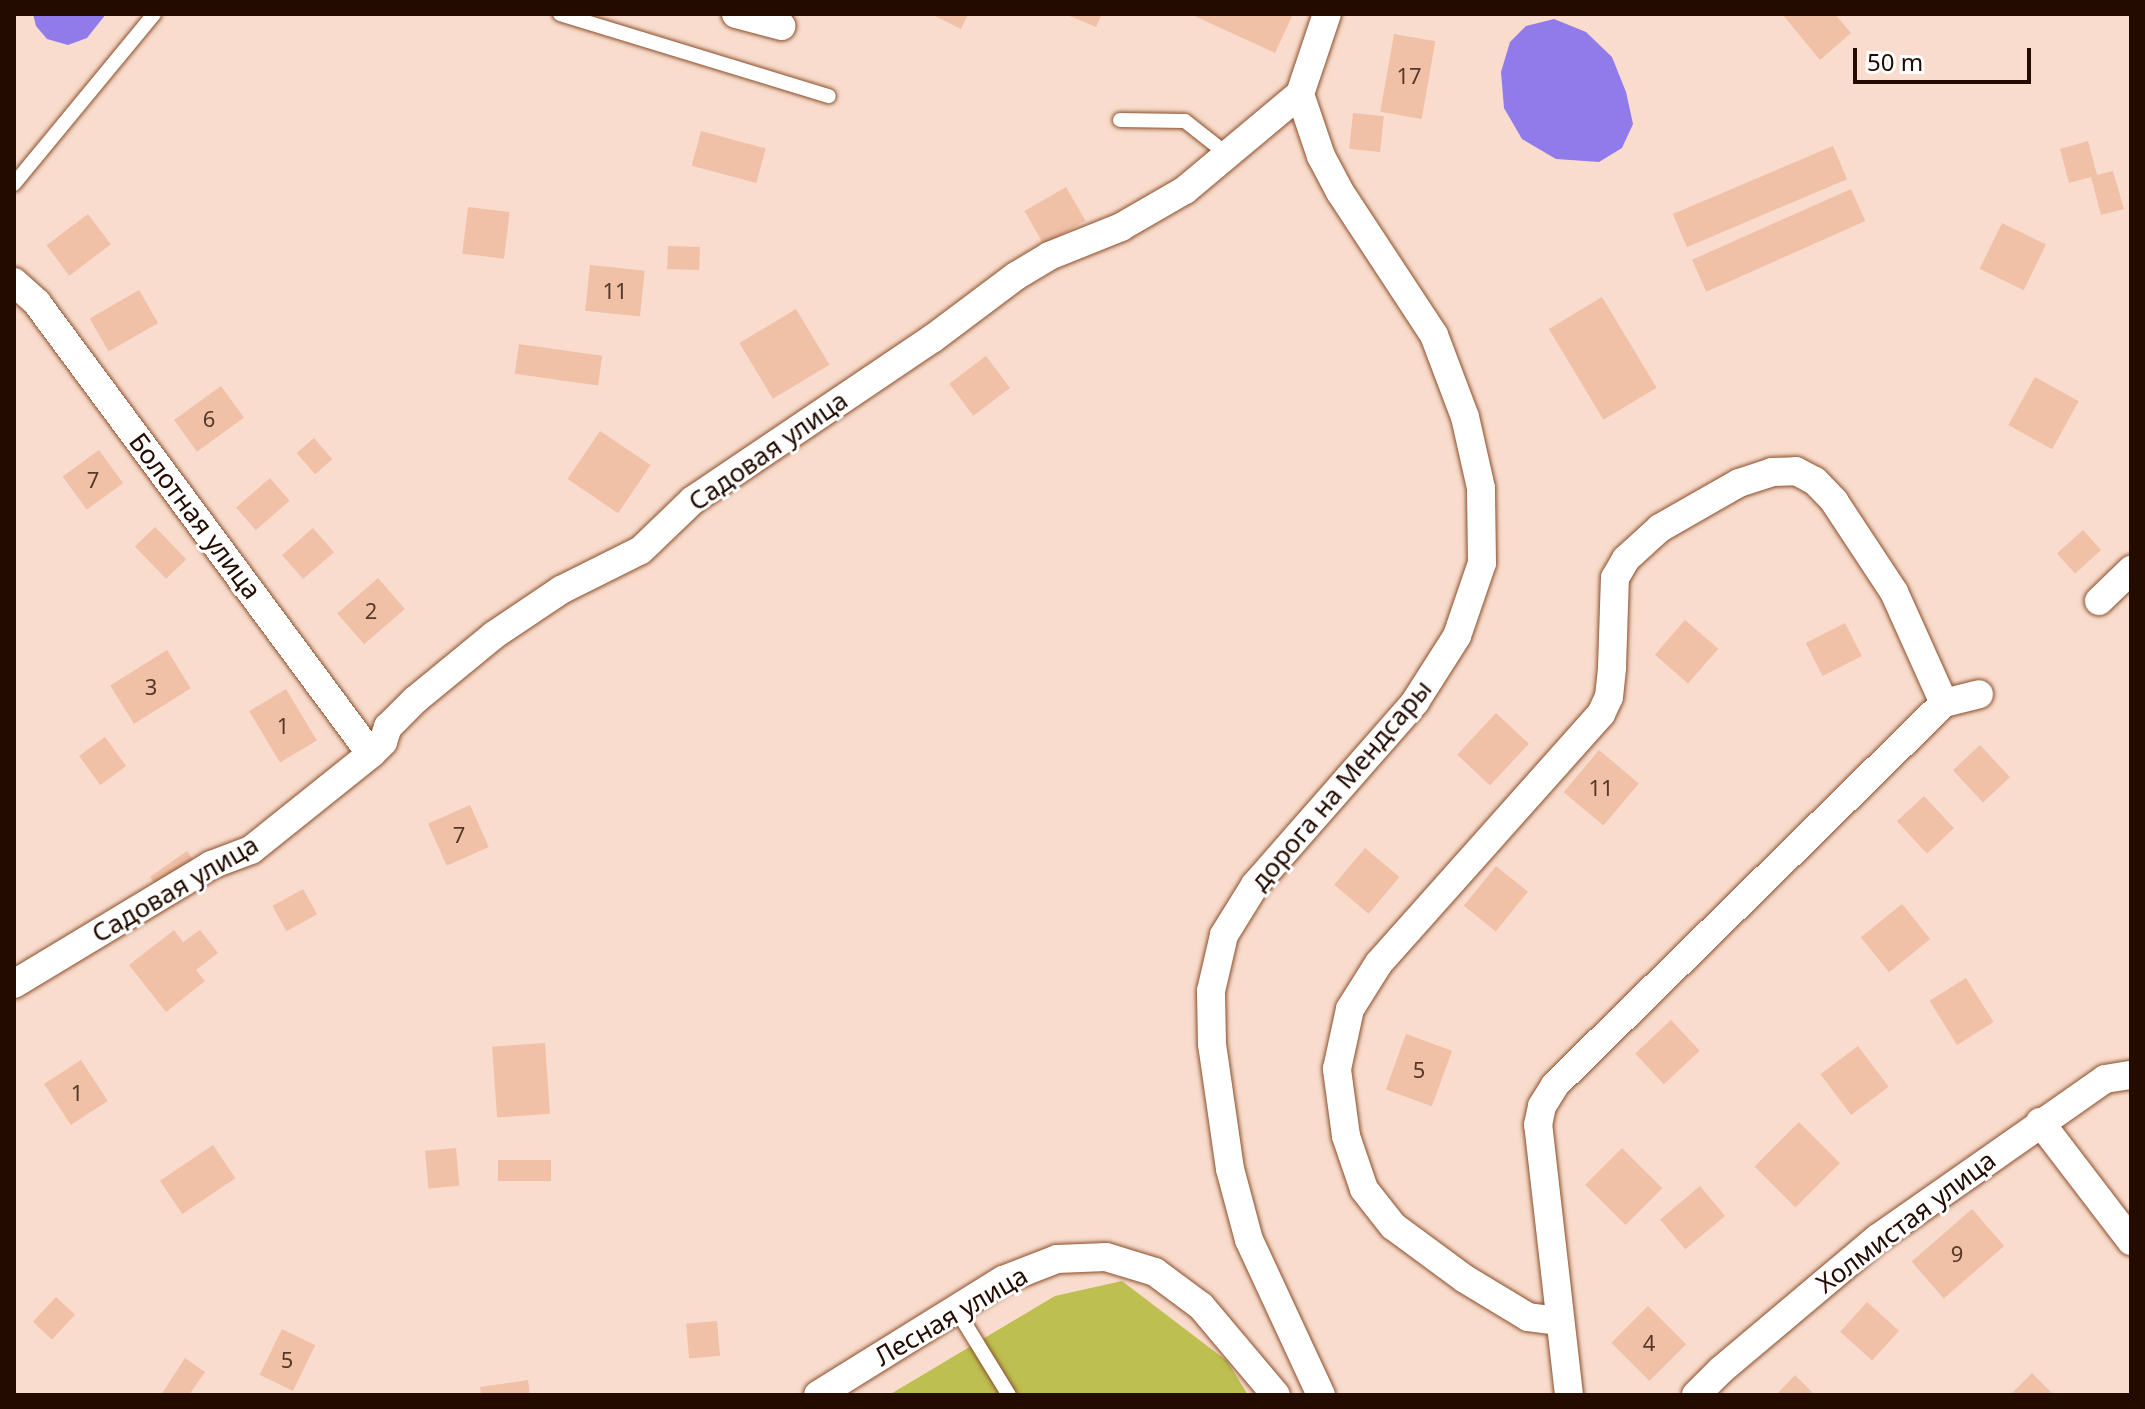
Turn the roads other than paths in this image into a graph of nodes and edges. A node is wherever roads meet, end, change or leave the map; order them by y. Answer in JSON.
{"nodes":[{"id":1,"x":154,"y":14,"type":"edge"},
{"id":2,"x":560,"y":14,"type":"edge"},
{"id":3,"x":736,"y":14,"type":"edge"},
{"id":4,"x":1327,"y":14,"type":"edge"},
{"id":5,"x":781,"y":26,"type":"dead end"},
{"id":6,"x":1300,"y":94,"type":"junction"},
{"id":7,"x":829,"y":96,"type":"dead end"},
{"id":8,"x":1120,"y":120,"type":"dead end"},
{"id":9,"x":1228,"y":155,"type":"junction"},
{"id":10,"x":14,"y":184,"type":"edge"},
{"id":11,"x":14,"y":282,"type":"edge"},
{"id":12,"x":2131,"y":570,"type":"edge"},
{"id":13,"x":2099,"y":601,"type":"dead end"},
{"id":14,"x":1979,"y":694,"type":"dead end"},
{"id":15,"x":1944,"y":703,"type":"junction"},
{"id":16,"x":371,"y":754,"type":"junction"},
{"id":17,"x":14,"y":984,"type":"edge"},
{"id":18,"x":2131,"y":1075,"type":"edge"},
{"id":19,"x":2040,"y":1122,"type":"junction"},
{"id":20,"x":2131,"y":1241,"type":"edge"},
{"id":21,"x":956,"y":1309,"type":"junction"},
{"id":22,"x":1559,"y":1321,"type":"junction"},
{"id":23,"x":818,"y":1395,"type":"edge"},
{"id":24,"x":1009,"y":1395,"type":"edge"},
{"id":25,"x":1276,"y":1395,"type":"edge"},
{"id":26,"x":1321,"y":1395,"type":"edge"},
{"id":27,"x":1569,"y":1395,"type":"edge"},
{"id":28,"x":1696,"y":1395,"type":"edge"}],
"edges":[{"from":1,"to":10,"type":"lane"},
{"from":2,"to":7,"type":"lane"},
{"from":3,"to":5,"type":"street"},
{"from":4,"to":6,"type":"street"},
{"from":6,"to":9,"type":"street","name":"Садовая улица"},
{"from":6,"to":26,"type":"street","name":"дорога на Мендсары"},
{"from":8,"to":9,"type":"lane"},
{"from":9,"to":16,"type":"street","name":"Садовая улица"},
{"from":11,"to":16,"type":"street","name":"Болотная улица"},
{"from":12,"to":13,"type":"street"},
{"from":14,"to":15,"type":"street"},
{"from":15,"to":22,"type":"street"},
{"from":15,"to":22,"type":"street"},
{"from":16,"to":17,"type":"street","name":"Садовая улица"},
{"from":18,"to":19,"type":"street","name":"Холмистая улица"},
{"from":19,"to":20,"type":"street"},
{"from":19,"to":28,"type":"street","name":"Холмистая улица"},
{"from":21,"to":23,"type":"street","name":"Лесная улица"},
{"from":21,"to":24,"type":"lane"},
{"from":21,"to":25,"type":"street","name":"Лесная улица"},
{"from":22,"to":27,"type":"street"}]}
